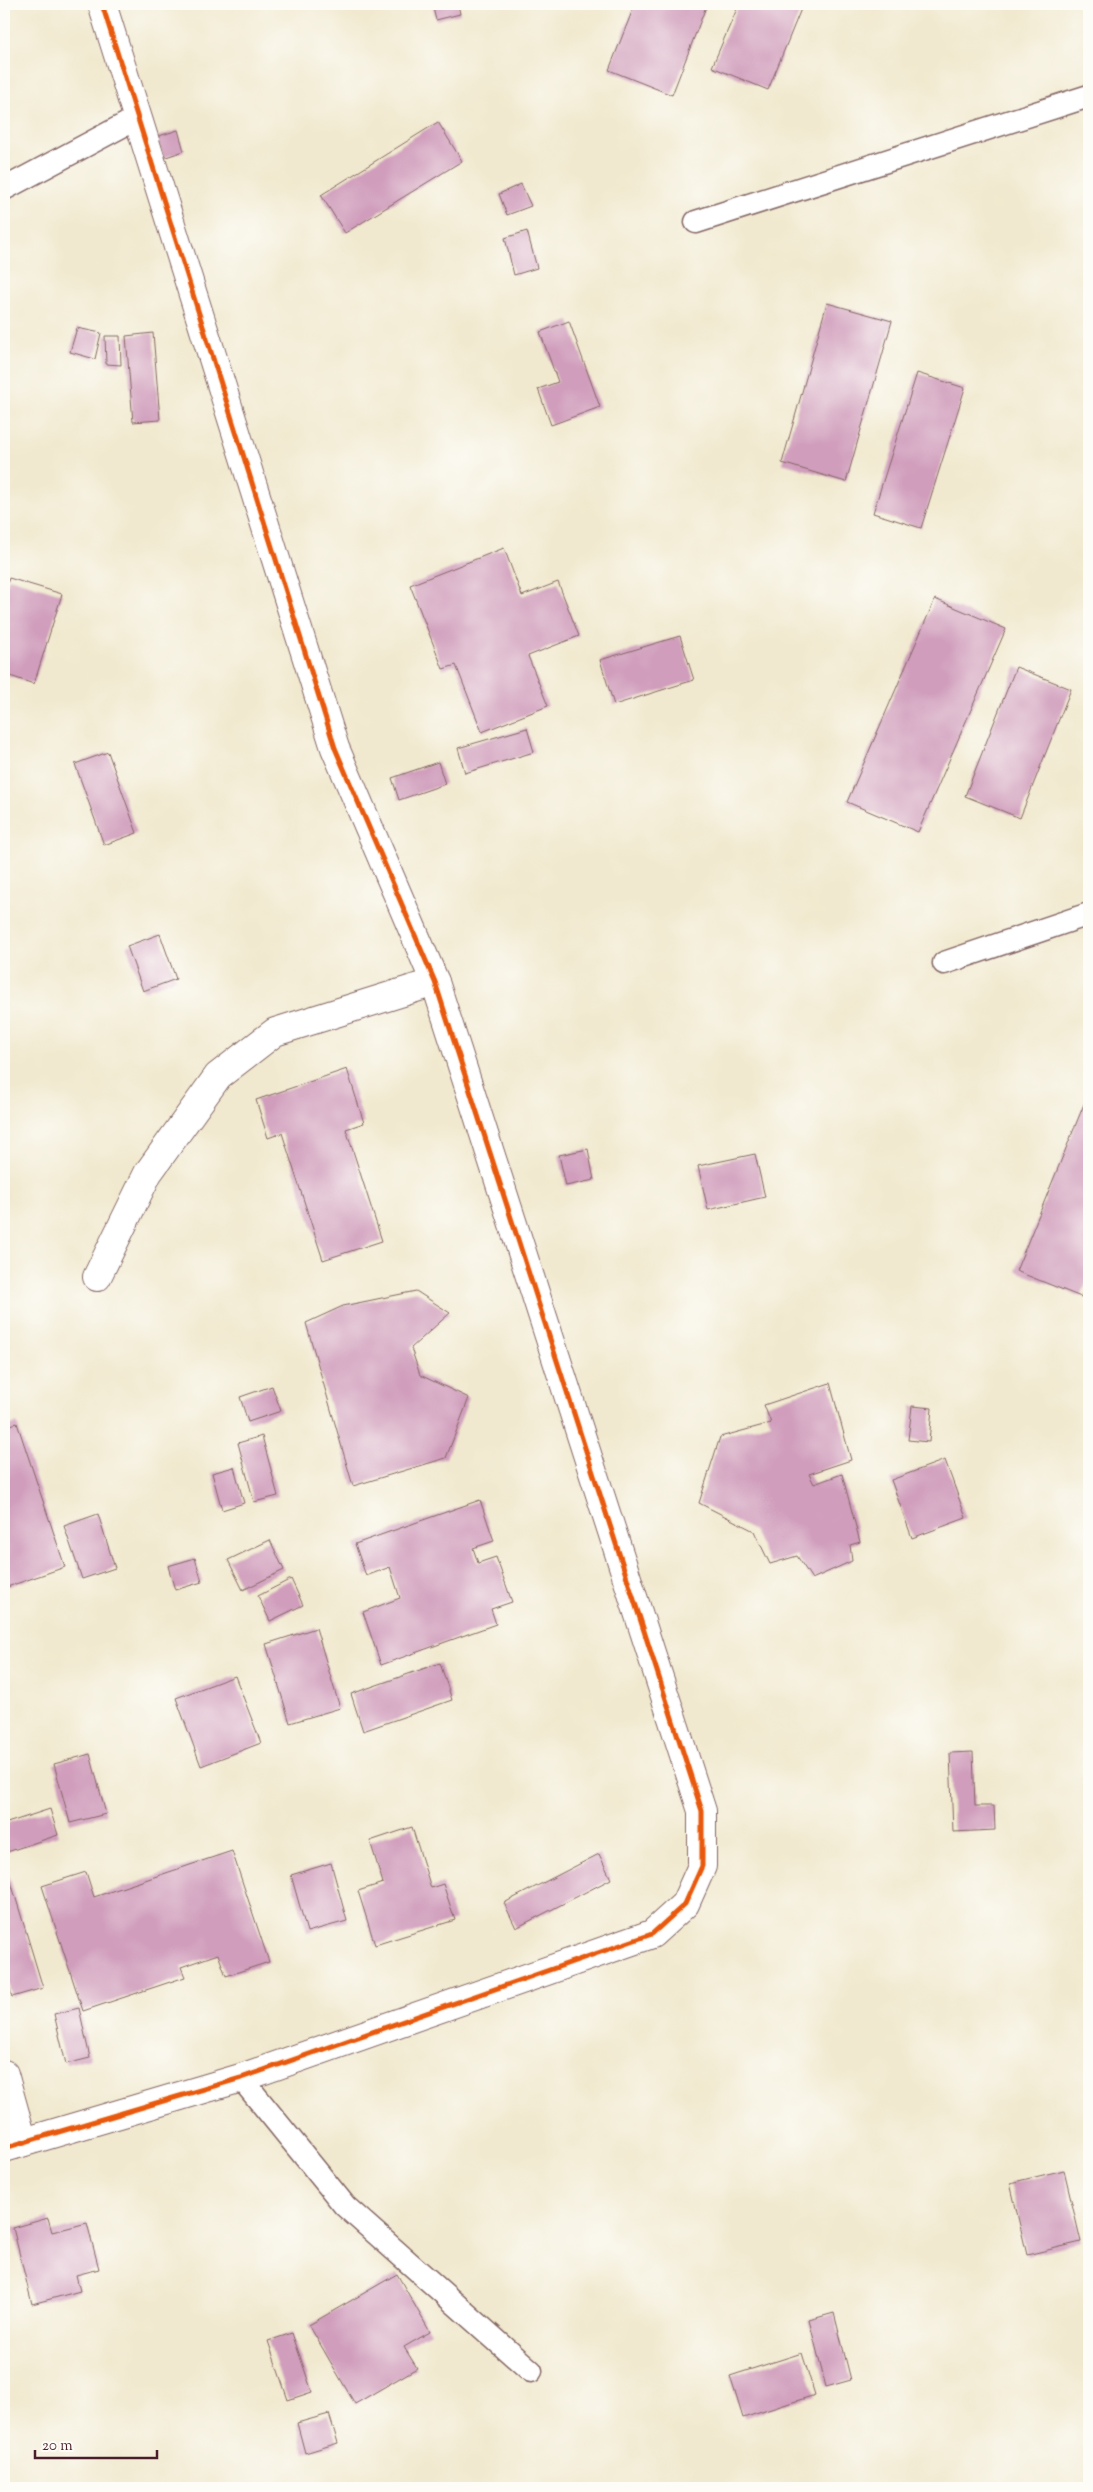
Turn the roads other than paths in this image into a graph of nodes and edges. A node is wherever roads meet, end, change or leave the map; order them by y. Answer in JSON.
{"nodes":[{"id":1,"x":102,"y":4,"type":"edge"},
{"id":2,"x":1089,"y":96,"type":"edge"},
{"id":3,"x":137,"y":118,"type":"junction"},
{"id":4,"x":4,"y":188,"type":"edge"},
{"id":5,"x":696,"y":222,"type":"dead end"},
{"id":6,"x":1089,"y":914,"type":"edge"},
{"id":7,"x":944,"y":963,"type":"dead end"},
{"id":8,"x":435,"y":982,"type":"junction"},
{"id":9,"x":97,"y":1277,"type":"dead end"},
{"id":10,"x":4,"y":2074,"type":"edge"},
{"id":11,"x":241,"y":2078,"type":"junction"},
{"id":12,"x":13,"y":2145,"type":"edge"},
{"id":13,"x":531,"y":2371,"type":"dead end"}],
"edges":[{"from":1,"to":3,"type":"street"},
{"from":2,"to":5,"type":"lane"},
{"from":3,"to":4,"type":"lane"},
{"from":3,"to":8,"type":"street"},
{"from":6,"to":7,"type":"lane"},
{"from":8,"to":9,"type":"street"},
{"from":8,"to":11,"type":"street"},
{"from":10,"to":12,"type":"street"},
{"from":11,"to":12,"type":"street"},
{"from":11,"to":13,"type":"lane"}]}
